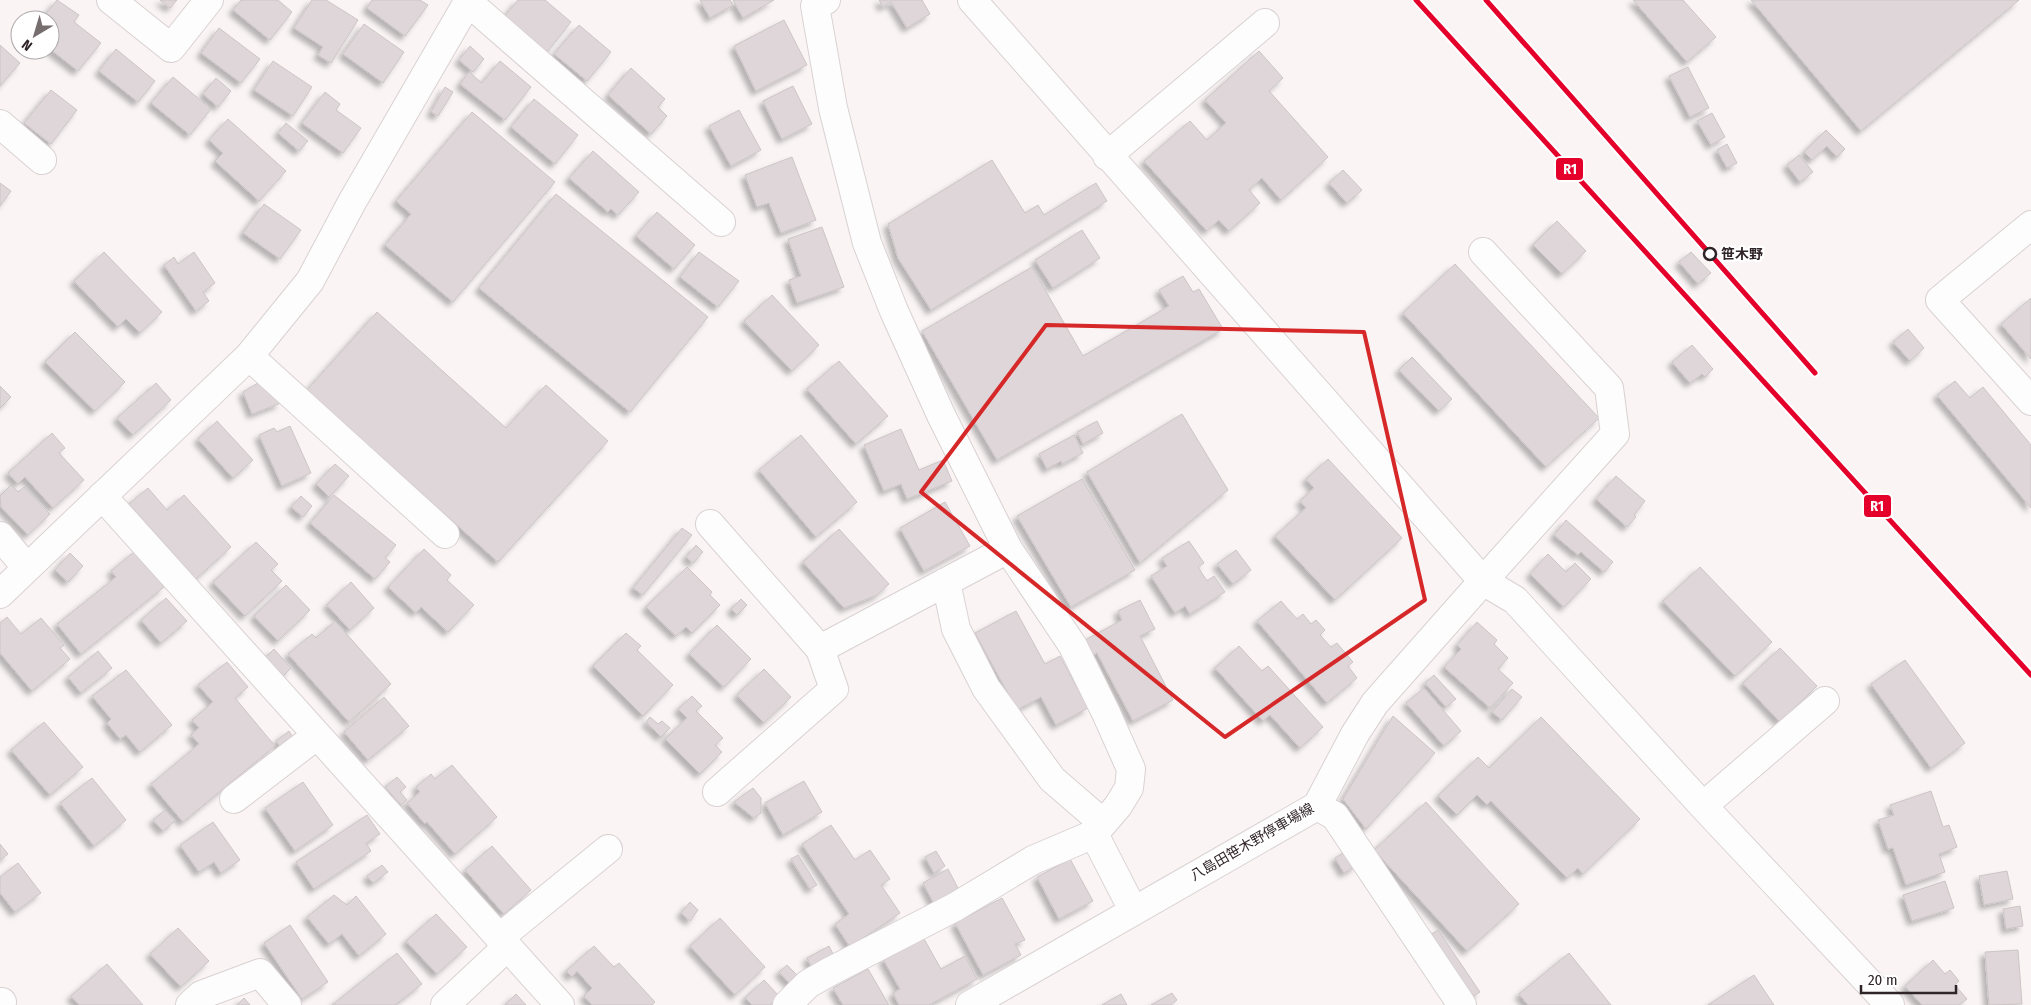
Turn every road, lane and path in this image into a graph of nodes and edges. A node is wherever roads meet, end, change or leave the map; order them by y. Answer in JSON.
{"nodes":[{"id":1,"x":111,"y":0,"type":"edge"},
{"id":2,"x":209,"y":0,"type":"edge"},
{"id":3,"x":826,"y":0,"type":"edge"},
{"id":4,"x":972,"y":0,"type":"edge"},
{"id":5,"x":469,"y":1,"type":"edge"},
{"id":6,"x":1265,"y":24,"type":"dead end"},
{"id":7,"x":0,"y":124,"type":"edge"},
{"id":8,"x":1107,"y":156,"type":"junction"},
{"id":9,"x":42,"y":160,"type":"dead end"},
{"id":10,"x":721,"y":222,"type":"dead end"},
{"id":11,"x":2031,"y":225,"type":"edge"},
{"id":12,"x":1483,"y":252,"type":"dead end"},
{"id":13,"x":249,"y":356,"type":"junction"},
{"id":14,"x":2031,"y":400,"type":"edge"},
{"id":15,"x":102,"y":496,"type":"junction"},
{"id":16,"x":710,"y":524,"type":"dead end"},
{"id":17,"x":445,"y":534,"type":"dead end"},
{"id":18,"x":0,"y":536,"type":"edge"},
{"id":19,"x":1008,"y":549,"type":"junction"},
{"id":20,"x":27,"y":568,"type":"junction"},
{"id":21,"x":1483,"y":580,"type":"junction"},
{"id":22,"x":946,"y":582,"type":"junction"},
{"id":23,"x":0,"y":594,"type":"edge"},
{"id":24,"x":820,"y":649,"type":"junction"},
{"id":25,"x":1825,"y":700,"type":"dead end"},
{"id":26,"x":316,"y":736,"type":"junction"},
{"id":27,"x":718,"y":792,"type":"dead end"},
{"id":28,"x":234,"y":799,"type":"dead end"},
{"id":29,"x":1317,"y":806,"type":"junction"},
{"id":30,"x":1703,"y":806,"type":"junction"},
{"id":31,"x":1099,"y":828,"type":"junction"},
{"id":32,"x":608,"y":849,"type":"dead end"},
{"id":33,"x":1133,"y":910,"type":"junction"},
{"id":34,"x":503,"y":943,"type":"junction"},
{"id":35,"x":190,"y":1005,"type":"edge"},
{"id":36,"x":287,"y":1005,"type":"edge"},
{"id":37,"x":444,"y":1005,"type":"edge"},
{"id":38,"x":560,"y":1005,"type":"edge"},
{"id":39,"x":787,"y":1005,"type":"edge"},
{"id":40,"x":970,"y":1005,"type":"edge"},
{"id":41,"x":1462,"y":1005,"type":"edge"},
{"id":42,"x":1890,"y":1005,"type":"edge"}],
"edges":[{"from":1,"to":2,"type":"street"},
{"from":3,"to":19,"type":"street"},
{"from":4,"to":8,"type":"street"},
{"from":5,"to":10,"type":"street"},
{"from":5,"to":13,"type":"street"},
{"from":6,"to":8,"type":"street"},
{"from":7,"to":9,"type":"street"},
{"from":8,"to":21,"type":"street"},
{"from":11,"to":14,"type":"street"},
{"from":12,"to":21,"type":"street","name":"八島田笹木野停車場線"},
{"from":13,"to":15,"type":"street"},
{"from":13,"to":17,"type":"street"},
{"from":15,"to":20,"type":"street"},
{"from":15,"to":26,"type":"street"},
{"from":16,"to":24,"type":"street"},
{"from":18,"to":20,"type":"street"},
{"from":19,"to":22,"type":"street"},
{"from":19,"to":31,"type":"street"},
{"from":20,"to":23,"type":"street"},
{"from":21,"to":29,"type":"street","name":"八島田笹木野停車場線"},
{"from":21,"to":30,"type":"street"},
{"from":22,"to":24,"type":"street"},
{"from":22,"to":31,"type":"street"},
{"from":24,"to":27,"type":"street"},
{"from":25,"to":30,"type":"street"},
{"from":26,"to":28,"type":"street"},
{"from":26,"to":34,"type":"street"},
{"from":29,"to":33,"type":"street","name":"八島田笹木野停車場線"},
{"from":29,"to":41,"type":"street"},
{"from":30,"to":42,"type":"street"},
{"from":31,"to":33,"type":"street"},
{"from":31,"to":39,"type":"street"},
{"from":32,"to":34,"type":"street"},
{"from":33,"to":40,"type":"street","name":"八島田笹木野停車場線"},
{"from":34,"to":37,"type":"street"},
{"from":34,"to":38,"type":"street"},
{"from":35,"to":36,"type":"street"}]}
